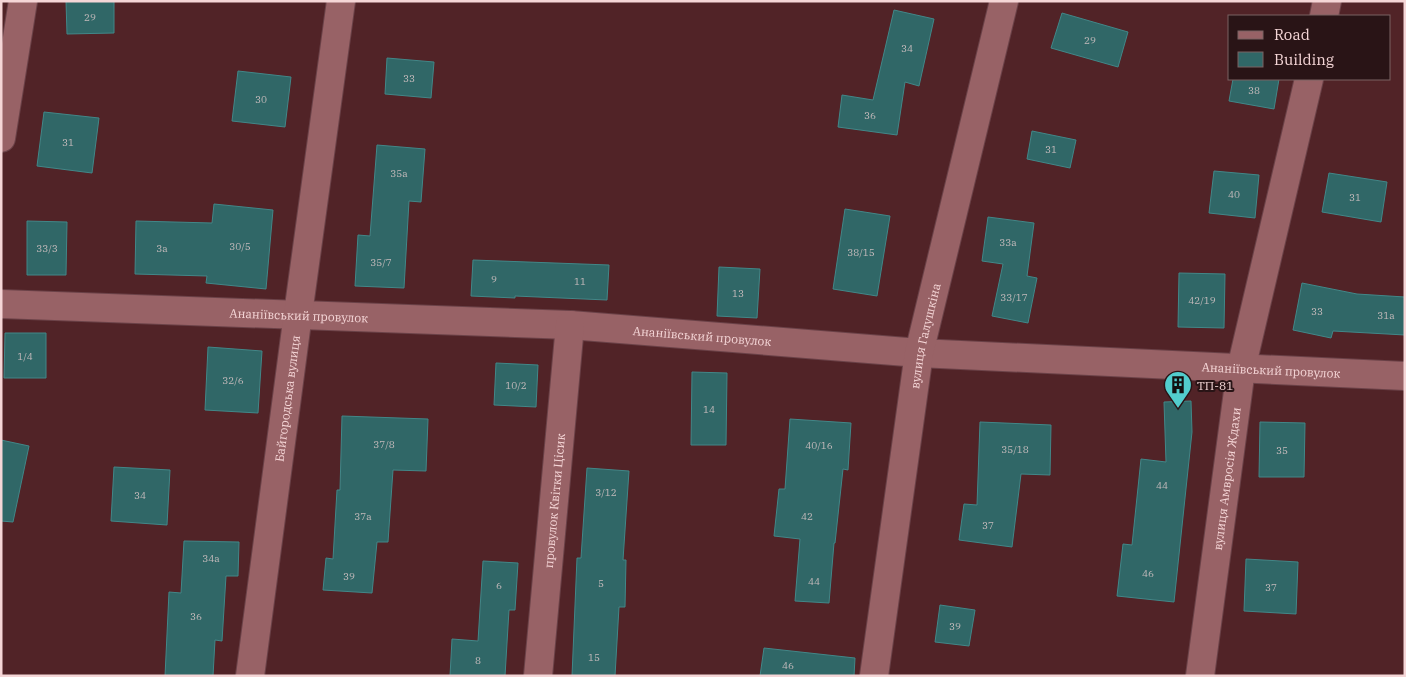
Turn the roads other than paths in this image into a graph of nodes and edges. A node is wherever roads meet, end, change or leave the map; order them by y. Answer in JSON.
{"nodes":[{"id":1,"x":23,"y":1,"type":"edge"},
{"id":2,"x":342,"y":1,"type":"edge"},
{"id":3,"x":1004,"y":1,"type":"edge"},
{"id":4,"x":1327,"y":1,"type":"edge"},
{"id":5,"x":1324,"y":15,"type":"edge"},
{"id":6,"x":1309,"y":80,"type":"edge"},
{"id":7,"x":1,"y":138,"type":"edge"},
{"id":8,"x":1,"y":304,"type":"edge"},
{"id":9,"x":298,"y":314,"type":"junction"},
{"id":10,"x":570,"y":325,"type":"junction"},
{"id":11,"x":920,"y":353,"type":"junction"},
{"id":12,"x":1241,"y":369,"type":"junction"},
{"id":13,"x":1405,"y":376,"type":"edge"},
{"id":14,"x":250,"y":676,"type":"edge"},
{"id":15,"x":538,"y":676,"type":"edge"},
{"id":16,"x":874,"y":676,"type":"edge"},
{"id":17,"x":1200,"y":676,"type":"edge"}],
"edges":[{"from":1,"to":7,"type":"street"},
{"from":2,"to":9,"type":"street","name":"Байгородська вулиця"},
{"from":3,"to":11,"type":"street","name":"вулиця Галушкіна"},
{"from":4,"to":5,"type":"street"},
{"from":6,"to":12,"type":"street","name":"вулиця Амвросія Ждахи"},
{"from":8,"to":9,"type":"street","name":"Ананіївський провулок"},
{"from":9,"to":10,"type":"street","name":"Ананіївський провулок"},
{"from":9,"to":14,"type":"street","name":"Байгородська вулиця"},
{"from":10,"to":11,"type":"street","name":"Ананіївський провулок"},
{"from":10,"to":15,"type":"street","name":"провулок Квітки Цісик"},
{"from":11,"to":12,"type":"street","name":"Ананіївський провулок"},
{"from":11,"to":16,"type":"street","name":"вулиця Галушкіна"},
{"from":12,"to":13,"type":"street","name":"Ананіївський провулок"},
{"from":12,"to":17,"type":"street","name":"вулиця Амвросія Ждахи"}]}
